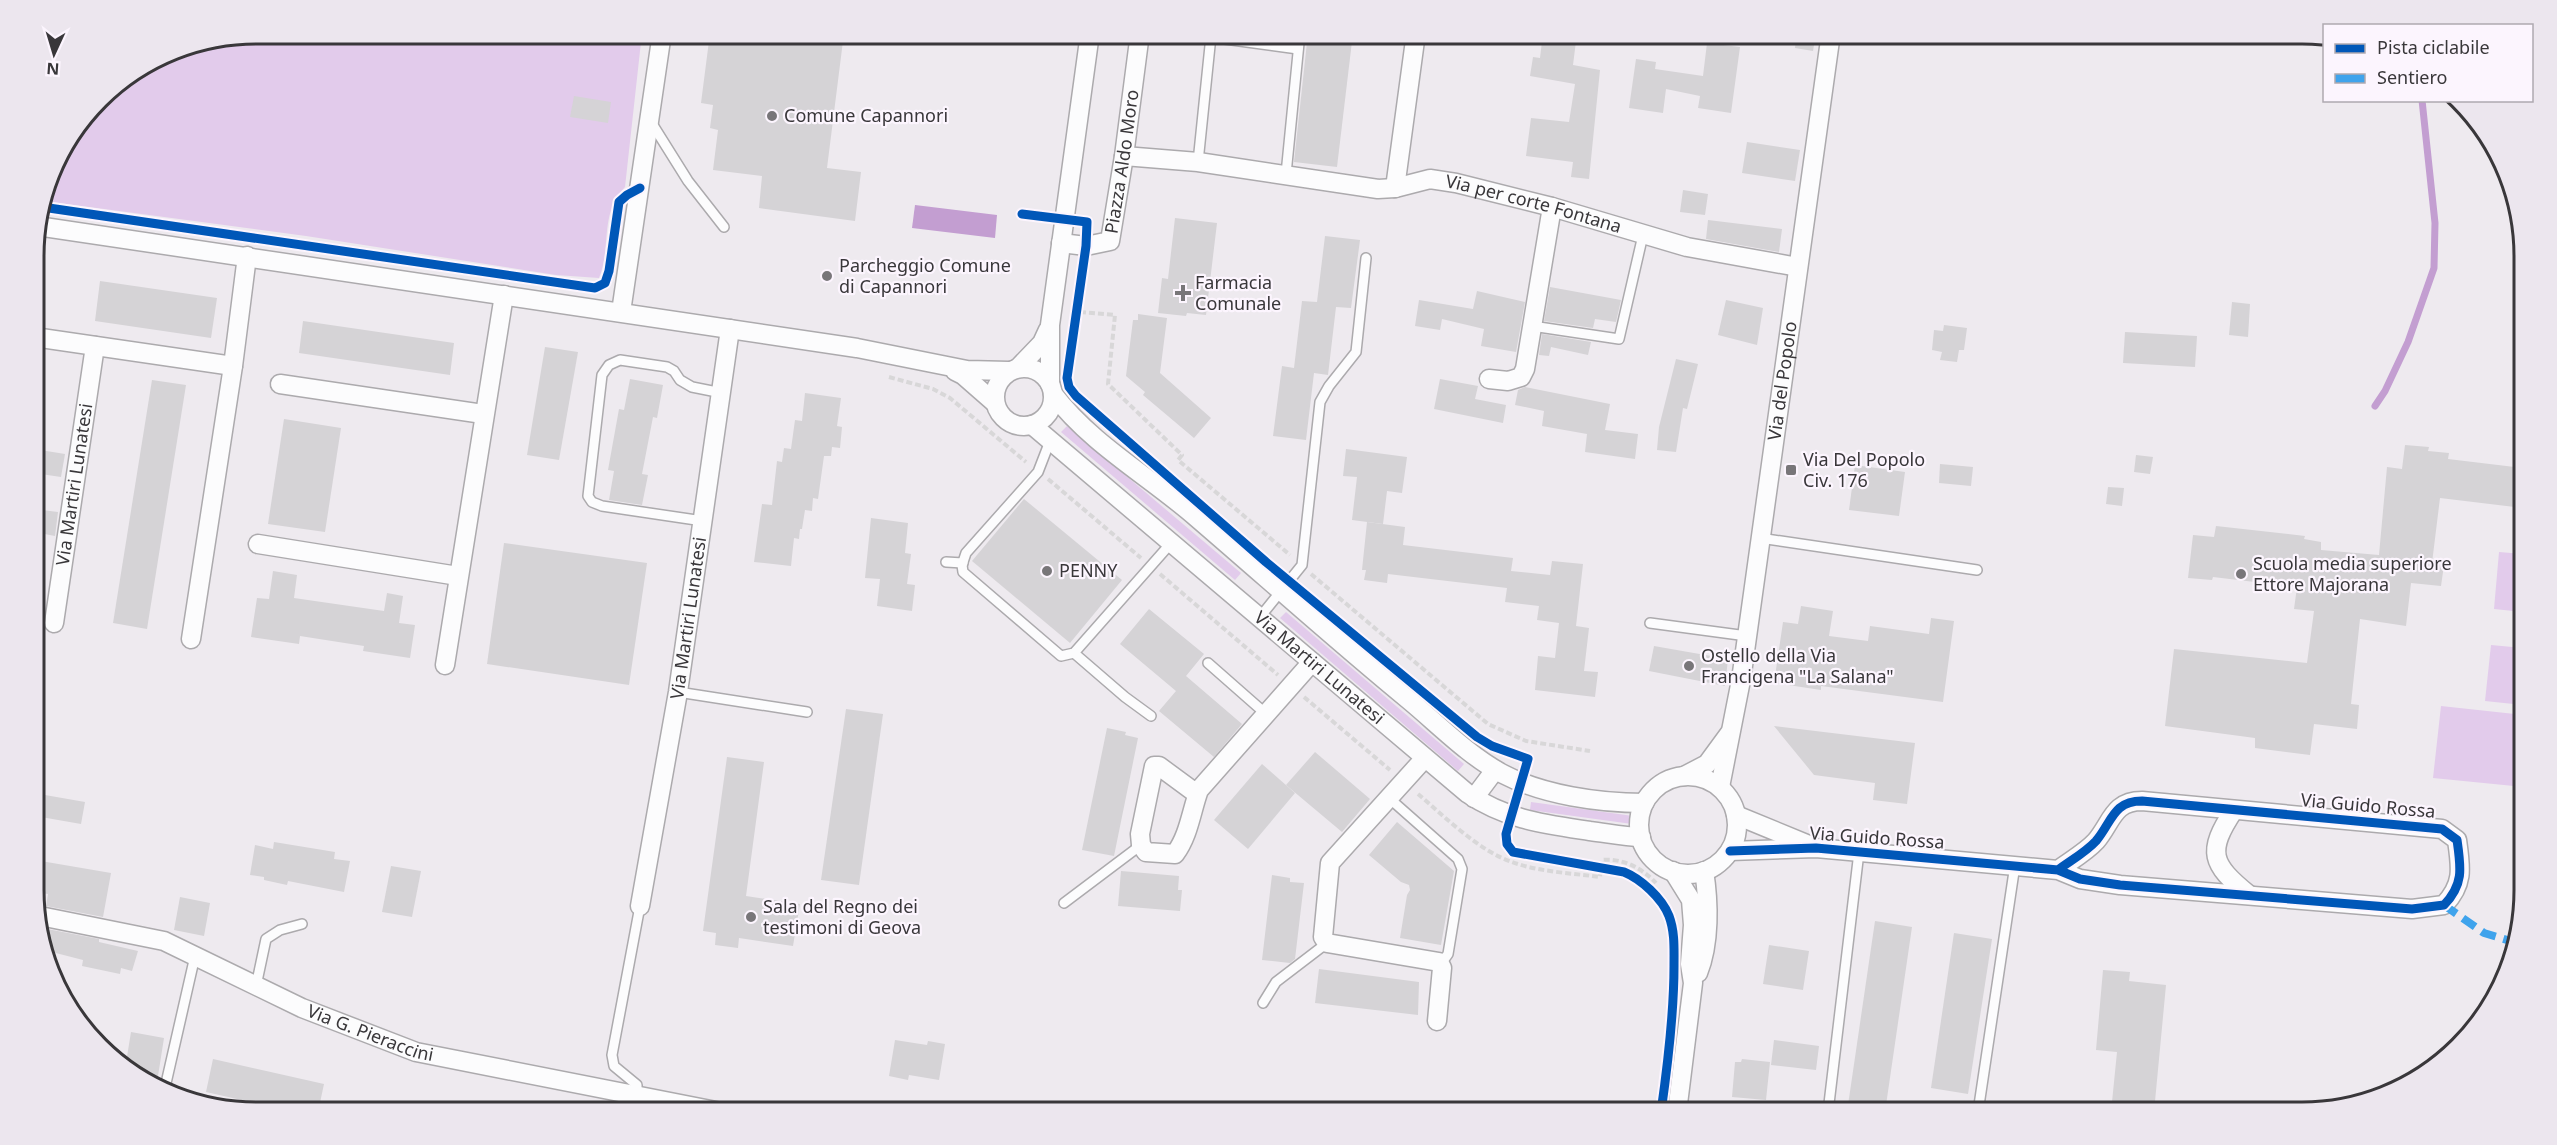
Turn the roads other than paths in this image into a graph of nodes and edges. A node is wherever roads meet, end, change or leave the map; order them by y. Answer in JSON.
{"nodes":[{"id":1,"x":660,"y":44,"type":"edge"},
{"id":2,"x":1088,"y":44,"type":"edge"},
{"id":3,"x":1139,"y":44,"type":"edge"},
{"id":4,"x":1210,"y":44,"type":"edge"},
{"id":5,"x":1265,"y":44,"type":"edge"},
{"id":6,"x":1299,"y":44,"type":"edge"},
{"id":7,"x":1415,"y":44,"type":"edge"},
{"id":8,"x":1829,"y":44,"type":"edge"},
{"id":9,"x":1298,"y":49,"type":"junction"},
{"id":10,"x":650,"y":120,"type":"junction"},
{"id":11,"x":1124,"y":156,"type":"junction"},
{"id":12,"x":1198,"y":162,"type":"junction"},
{"id":13,"x":1286,"y":174,"type":"junction"},
{"id":14,"x":1395,"y":188,"type":"junction"},
{"id":15,"x":1552,"y":207,"type":"junction"},
{"id":16,"x":45,"y":227,"type":"edge"},
{"id":17,"x":724,"y":227,"type":"dead end"},
{"id":18,"x":1643,"y":235,"type":"junction"},
{"id":19,"x":1061,"y":243,"type":"junction"},
{"id":20,"x":247,"y":256,"type":"junction"},
{"id":21,"x":1366,"y":258,"type":"dead end"},
{"id":22,"x":1798,"y":267,"type":"junction"},
{"id":23,"x":504,"y":295,"type":"junction"},
{"id":24,"x":621,"y":312,"type":"junction"},
{"id":25,"x":1050,"y":325,"type":"junction"},
{"id":26,"x":1532,"y":326,"type":"junction"},
{"id":27,"x":730,"y":329,"type":"junction"},
{"id":28,"x":44,"y":338,"type":"edge"},
{"id":29,"x":95,"y":346,"type":"junction"},
{"id":30,"x":233,"y":366,"type":"junction"},
{"id":31,"x":942,"y":366,"type":"junction"},
{"id":32,"x":1013,"y":370,"type":"junction"},
{"id":33,"x":1489,"y":379,"type":"dead end"},
{"id":34,"x":280,"y":384,"type":"dead end"},
{"id":35,"x":1052,"y":389,"type":"junction"},
{"id":36,"x":722,"y":393,"type":"junction"},
{"id":37,"x":995,"y":403,"type":"junction"},
{"id":38,"x":483,"y":414,"type":"junction"},
{"id":39,"x":1032,"y":425,"type":"junction"},
{"id":40,"x":1050,"y":441,"type":"junction"},
{"id":41,"x":703,"y":521,"type":"junction"},
{"id":42,"x":1759,"y":538,"type":"junction"},
{"id":43,"x":1172,"y":542,"type":"junction"},
{"id":44,"x":258,"y":544,"type":"dead end"},
{"id":45,"x":946,"y":562,"type":"dead end"},
{"id":46,"x":963,"y":564,"type":"junction"},
{"id":47,"x":1977,"y":570,"type":"dead end"},
{"id":48,"x":458,"y":576,"type":"junction"},
{"id":49,"x":1281,"y":591,"type":"junction"},
{"id":50,"x":1260,"y":617,"type":"junction"},
{"id":51,"x":54,"y":623,"type":"dead end"},
{"id":52,"x":1650,"y":623,"type":"dead end"},
{"id":53,"x":1747,"y":636,"type":"junction"},
{"id":54,"x":191,"y":639,"type":"dead end"},
{"id":55,"x":1074,"y":653,"type":"junction"},
{"id":56,"x":1208,"y":663,"type":"dead end"},
{"id":57,"x":1312,"y":663,"type":"junction"},
{"id":58,"x":445,"y":665,"type":"dead end"},
{"id":59,"x":678,"y":692,"type":"junction"},
{"id":60,"x":807,"y":712,"type":"dead end"},
{"id":61,"x":1266,"y":714,"type":"junction"},
{"id":62,"x":1151,"y":716,"type":"dead end"},
{"id":63,"x":1732,"y":730,"type":"junction"},
{"id":64,"x":1424,"y":759,"type":"junction"},
{"id":65,"x":1495,"y":770,"type":"junction"},
{"id":66,"x":1684,"y":776,"type":"junction"},
{"id":67,"x":1720,"y":787,"type":"junction"},
{"id":68,"x":1197,"y":794,"type":"junction"},
{"id":69,"x":1389,"y":798,"type":"junction"},
{"id":70,"x":1474,"y":798,"type":"junction"},
{"id":71,"x":1644,"y":803,"type":"junction"},
{"id":72,"x":2234,"y":810,"type":"junction"},
{"id":73,"x":1736,"y":815,"type":"junction"},
{"id":74,"x":1641,"y":837,"type":"junction"},
{"id":75,"x":1141,"y":845,"type":"junction"},
{"id":76,"x":1816,"y":848,"type":"junction"},
{"id":77,"x":1730,"y":851,"type":"junction"},
{"id":78,"x":1859,"y":852,"type":"junction"},
{"id":79,"x":2015,"y":865,"type":"junction"},
{"id":80,"x":2058,"y":870,"type":"junction"},
{"id":81,"x":1672,"y":871,"type":"junction"},
{"id":82,"x":1704,"y":871,"type":"junction"},
{"id":83,"x":2249,"y":895,"type":"junction"},
{"id":84,"x":1064,"y":903,"type":"dead end"},
{"id":85,"x":640,"y":906,"type":"joint"},
{"id":86,"x":45,"y":917,"type":"edge"},
{"id":87,"x":302,"y":924,"type":"dead end"},
{"id":88,"x":1327,"y":943,"type":"junction"},
{"id":89,"x":195,"y":956,"type":"junction"},
{"id":90,"x":1440,"y":965,"type":"junction"},
{"id":91,"x":1694,"y":983,"type":"junction"},
{"id":92,"x":256,"y":986,"type":"junction"},
{"id":93,"x":1263,"y":1003,"type":"dead end"},
{"id":94,"x":1437,"y":1021,"type":"dead end"},
{"id":95,"x":166,"y":1082,"type":"edge"},
{"id":96,"x":637,"y":1095,"type":"junction"},
{"id":97,"x":672,"y":1102,"type":"edge"},
{"id":98,"x":1678,"y":1102,"type":"edge"},
{"id":99,"x":1829,"y":1102,"type":"edge"},
{"id":100,"x":1979,"y":1102,"type":"edge"}],
"edges":[{"from":1,"to":10,"type":"street"},
{"from":2,"to":19,"type":"street"},
{"from":3,"to":11,"type":"street","name":"Piazza Aldo Moro"},
{"from":4,"to":12,"type":"lane"},
{"from":5,"to":9,"type":"lane"},
{"from":6,"to":9,"type":"lane"},
{"from":7,"to":14,"type":"street"},
{"from":8,"to":22,"type":"street","name":"Via del Popolo"},
{"from":9,"to":13,"type":"lane"},
{"from":10,"to":17,"type":"lane"},
{"from":10,"to":24,"type":"street"},
{"from":11,"to":12,"type":"street","name":"Via per corte Fontana"},
{"from":11,"to":19,"type":"street","name":"Piazza Aldo Moro"},
{"from":12,"to":13,"type":"street","name":"Via per corte Fontana"},
{"from":13,"to":14,"type":"street","name":"Via per corte Fontana"},
{"from":14,"to":15,"type":"street","name":"Via per corte Fontana"},
{"from":15,"to":18,"type":"street","name":"Via per corte Fontana"},
{"from":15,"to":26,"type":"street"},
{"from":16,"to":20,"type":"street","name":"Via Martiri Lunatesi"},
{"from":18,"to":22,"type":"street","name":"Via per corte Fontana"},
{"from":18,"to":26,"type":"lane"},
{"from":19,"to":25,"type":"street"},
{"from":20,"to":23,"type":"street","name":"Via Martiri Lunatesi"},
{"from":20,"to":30,"type":"street"},
{"from":21,"to":49,"type":"lane"},
{"from":22,"to":42,"type":"street","name":"Via del Popolo"},
{"from":23,"to":24,"type":"street","name":"Via Martiri Lunatesi"},
{"from":23,"to":38,"type":"street"},
{"from":24,"to":27,"type":"street","name":"Via Martiri Lunatesi"},
{"from":25,"to":32,"type":"street"},
{"from":25,"to":35,"type":"street"},
{"from":26,"to":33,"type":"street"},
{"from":27,"to":31,"type":"street","name":"Via Martiri Lunatesi"},
{"from":27,"to":36,"type":"street","name":"Via Martiri Lunatesi"},
{"from":28,"to":29,"type":"street"},
{"from":29,"to":30,"type":"street"},
{"from":29,"to":51,"type":"street","name":"Via Martiri Lunatesi"},
{"from":30,"to":54,"type":"street"},
{"from":31,"to":32,"type":"street","name":"Via Martiri Lunatesi"},
{"from":31,"to":37,"type":"street","name":"Via Martiri Lunatesi"},
{"from":32,"to":35,"type":"street","name":"Via Martiri Lunatesi"},
{"from":32,"to":37,"type":"street"},
{"from":34,"to":38,"type":"street"},
{"from":35,"to":39,"type":"street"},
{"from":35,"to":49,"type":"street","name":"Via Martiri Lunatesi"},
{"from":36,"to":41,"type":"street","name":"Via Martiri Lunatesi"},
{"from":36,"to":41,"type":"lane"},
{"from":37,"to":39,"type":"street","name":"Via Martiri Lunatesi"},
{"from":38,"to":48,"type":"street"},
{"from":39,"to":40,"type":"street","name":"Via Martiri Lunatesi"},
{"from":40,"to":43,"type":"street","name":"Via Martiri Lunatesi"},
{"from":40,"to":46,"type":"lane"},
{"from":41,"to":59,"type":"street","name":"Via Martiri Lunatesi"},
{"from":42,"to":47,"type":"lane"},
{"from":42,"to":53,"type":"street","name":"Via del Popolo"},
{"from":43,"to":50,"type":"street","name":"Via Martiri Lunatesi"},
{"from":43,"to":55,"type":"lane"},
{"from":44,"to":48,"type":"street"},
{"from":45,"to":46,"type":"lane"},
{"from":46,"to":55,"type":"lane"},
{"from":48,"to":58,"type":"street"},
{"from":49,"to":50,"type":"lane"},
{"from":49,"to":65,"type":"street","name":"Via Martiri Lunatesi"},
{"from":50,"to":57,"type":"street","name":"Via Martiri Lunatesi"},
{"from":52,"to":53,"type":"lane"},
{"from":53,"to":63,"type":"street","name":"Via del Popolo"},
{"from":55,"to":62,"type":"lane"},
{"from":56,"to":61,"type":"lane"},
{"from":57,"to":61,"type":"street"},
{"from":57,"to":64,"type":"street","name":"Via Martiri Lunatesi"},
{"from":59,"to":60,"type":"lane"},
{"from":59,"to":85,"type":"street","name":"Via Martiri Lunatesi"},
{"from":61,"to":68,"type":"street"},
{"from":63,"to":66,"type":"street","name":"Via del Popolo"},
{"from":63,"to":67,"type":"street","name":"Via del Popolo"},
{"from":64,"to":69,"type":"street"},
{"from":64,"to":70,"type":"street","name":"Via Martiri Lunatesi"},
{"from":65,"to":70,"type":"street"},
{"from":65,"to":71,"type":"street","name":"Via Martiri Lunatesi"},
{"from":66,"to":67,"type":"street"},
{"from":66,"to":71,"type":"street"},
{"from":67,"to":73,"type":"street"},
{"from":68,"to":75,"type":"street"},
{"from":68,"to":75,"type":"street"},
{"from":69,"to":88,"type":"street"},
{"from":69,"to":90,"type":"lane"},
{"from":70,"to":74,"type":"street","name":"Via Martiri Lunatesi"},
{"from":71,"to":74,"type":"street"},
{"from":72,"to":80,"type":"street","name":"Via Guido Rossa"},
{"from":72,"to":83,"type":"street"},
{"from":72,"to":83,"type":"street","name":"Via Guido Rossa"},
{"from":73,"to":76,"type":"street","name":"Via Guido Rossa"},
{"from":73,"to":77,"type":"street"},
{"from":74,"to":81,"type":"street"},
{"from":75,"to":84,"type":"lane"},
{"from":76,"to":77,"type":"street","name":"Via Guido Rossa"},
{"from":76,"to":78,"type":"street","name":"Via Guido Rossa"},
{"from":77,"to":82,"type":"street"},
{"from":78,"to":79,"type":"street","name":"Via Guido Rossa"},
{"from":78,"to":99,"type":"lane"},
{"from":79,"to":80,"type":"street","name":"Via Guido Rossa"},
{"from":79,"to":100,"type":"lane"},
{"from":80,"to":83,"type":"street","name":"Via Guido Rossa"},
{"from":81,"to":82,"type":"street"},
{"from":81,"to":91,"type":"street"},
{"from":82,"to":91,"type":"street"},
{"from":85,"to":96,"type":"lane"},
{"from":86,"to":89,"type":"street","name":"Via G. Pieraccini"},
{"from":87,"to":92,"type":"lane"},
{"from":88,"to":90,"type":"street"},
{"from":88,"to":93,"type":"lane"},
{"from":89,"to":92,"type":"street","name":"Via G. Pieraccini"},
{"from":89,"to":95,"type":"lane"},
{"from":90,"to":94,"type":"street"},
{"from":91,"to":98,"type":"street"},
{"from":92,"to":96,"type":"street","name":"Via G. Pieraccini"},
{"from":96,"to":97,"type":"street","name":"Via G. Pieraccini"}]}
